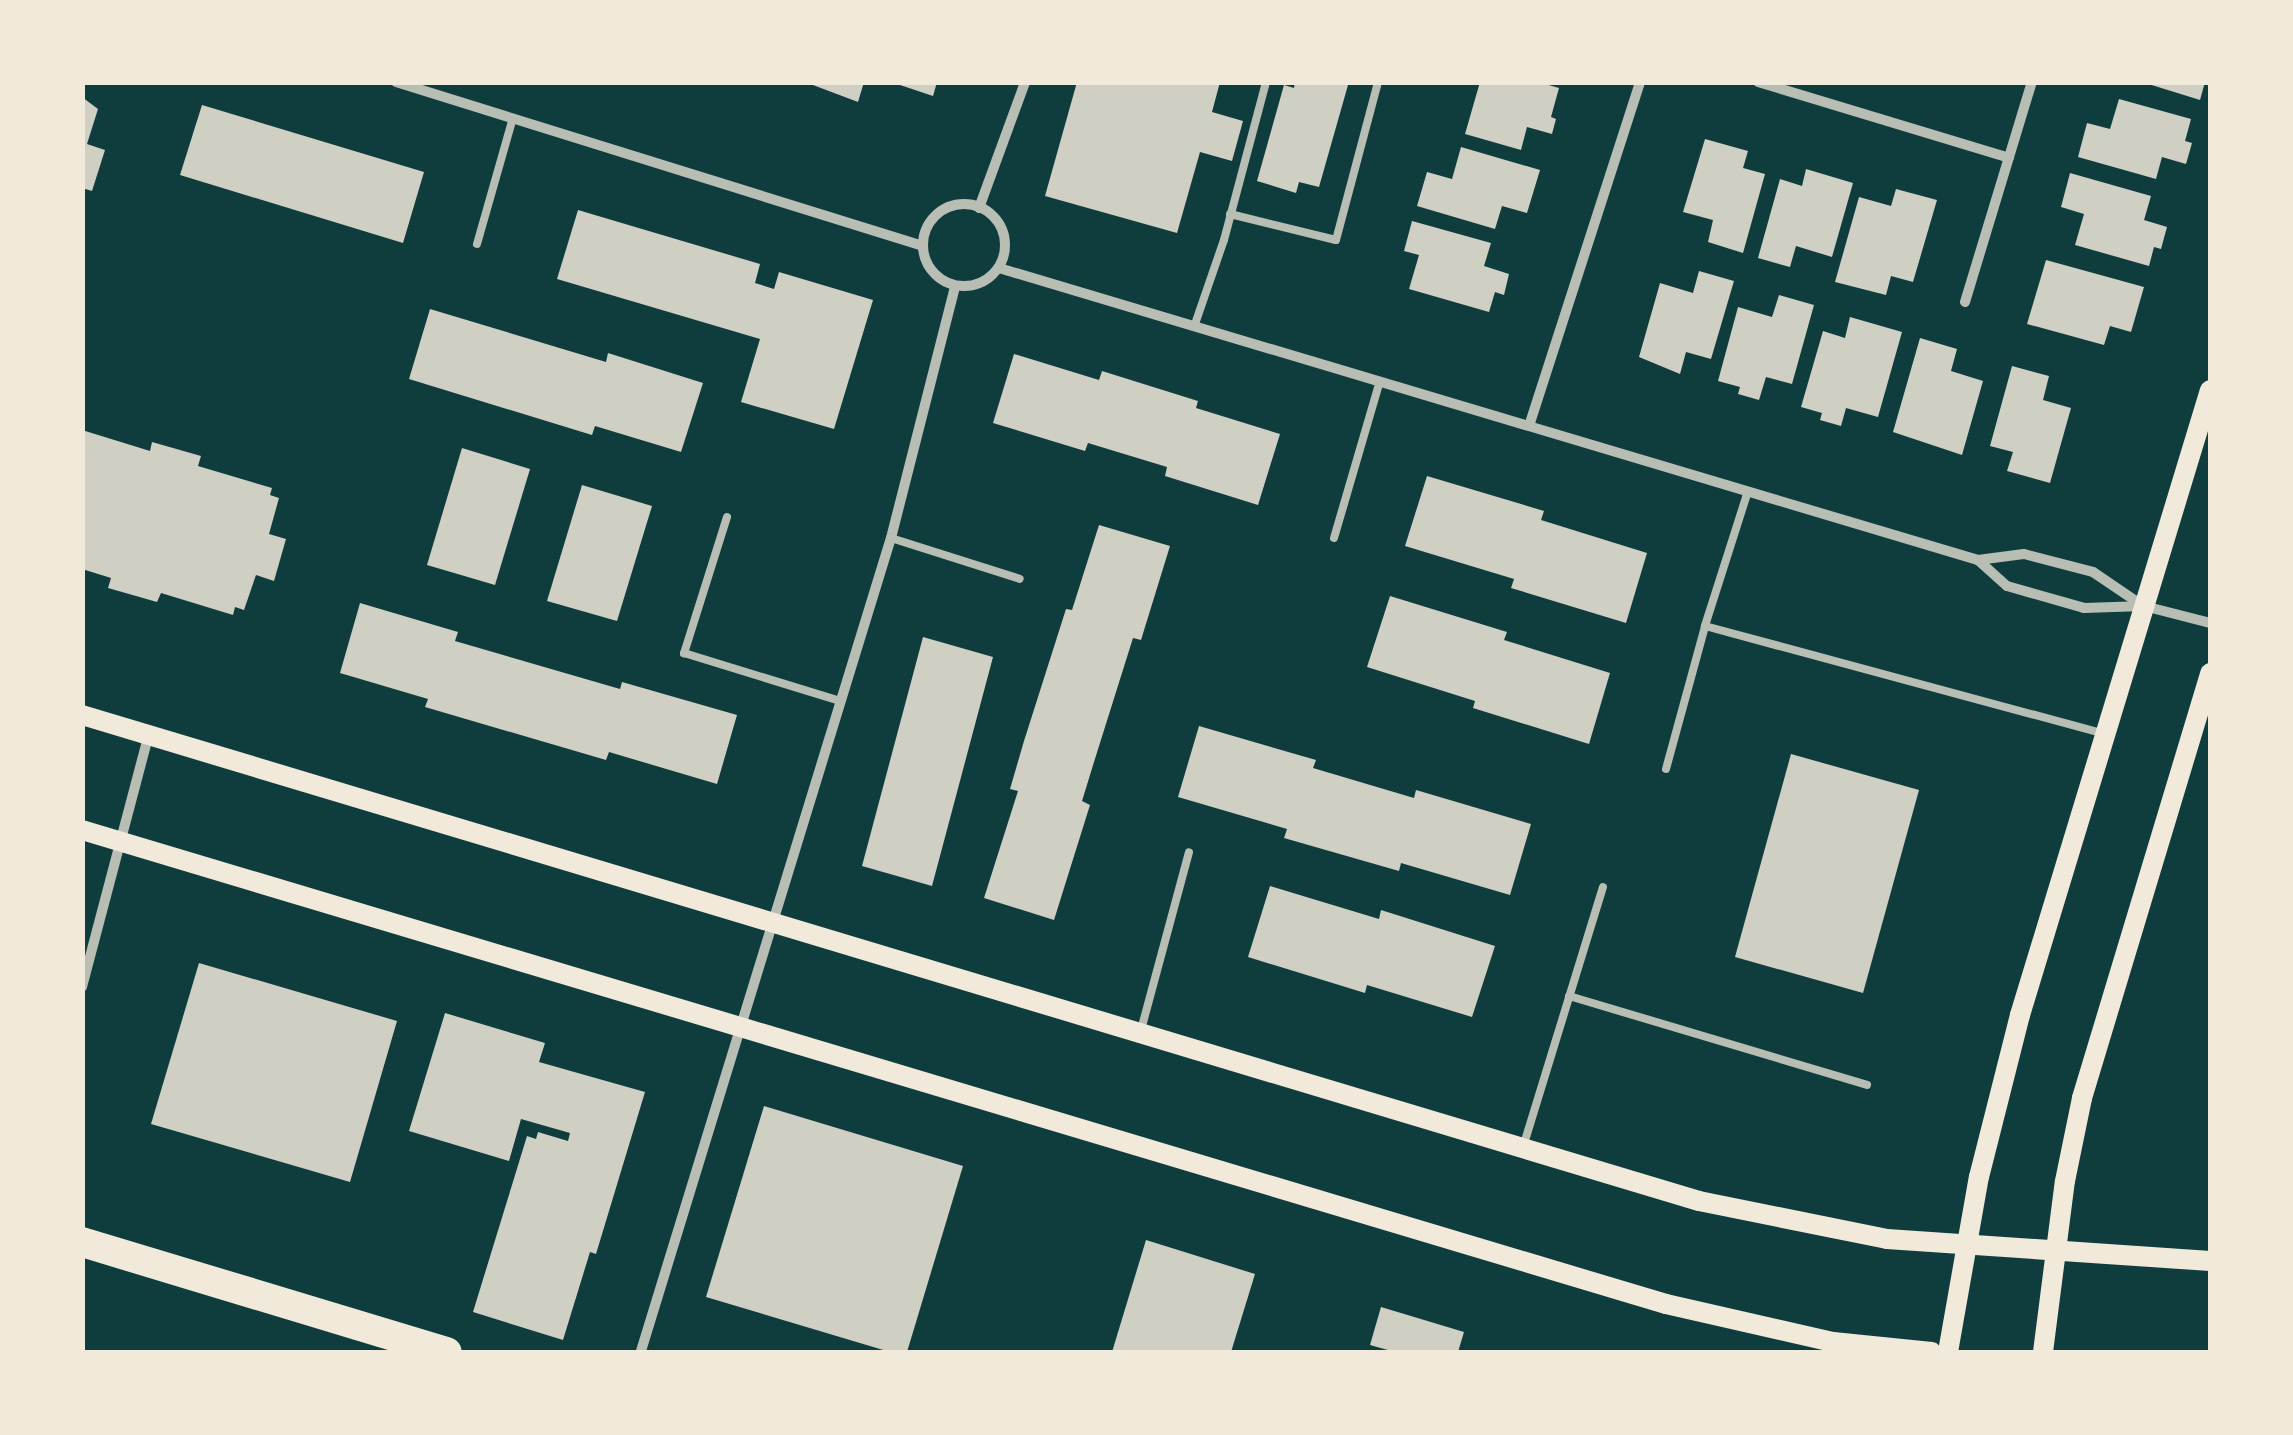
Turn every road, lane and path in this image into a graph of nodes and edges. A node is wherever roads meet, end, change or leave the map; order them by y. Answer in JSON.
{"nodes":[{"id":1,"x":396,"y":82,"type":"edge"},
{"id":2,"x":1025,"y":82,"type":"edge"},
{"id":3,"x":1266,"y":82,"type":"edge"},
{"id":4,"x":1378,"y":82,"type":"edge"},
{"id":5,"x":1640,"y":82,"type":"edge"},
{"id":6,"x":1758,"y":82,"type":"edge"},
{"id":7,"x":2032,"y":82,"type":"edge"},
{"id":8,"x":434,"y":88,"type":"edge"},
{"id":9,"x":513,"y":118,"type":"junction"},
{"id":10,"x":2009,"y":158,"type":"junction"},
{"id":11,"x":980,"y":208,"type":"junction"},
{"id":12,"x":1230,"y":214,"type":"junction"},
{"id":13,"x":477,"y":244,"type":"dead end"},
{"id":14,"x":923,"y":246,"type":"junction"},
{"id":15,"x":999,"y":268,"type":"junction"},
{"id":16,"x":955,"y":286,"type":"junction"},
{"id":17,"x":1966,"y":302,"type":"dead end"},
{"id":18,"x":1194,"y":327,"type":"junction"},
{"id":19,"x":1380,"y":384,"type":"junction"},
{"id":20,"x":2210,"y":390,"type":"edge"},
{"id":21,"x":1530,"y":426,"type":"junction"},
{"id":22,"x":1748,"y":491,"type":"junction"},
{"id":23,"x":726,"y":517,"type":"dead end"},
{"id":24,"x":892,"y":538,"type":"junction"},
{"id":25,"x":1334,"y":538,"type":"dead end"},
{"id":26,"x":1978,"y":560,"type":"junction"},
{"id":27,"x":1020,"y":578,"type":"dead end"},
{"id":28,"x":2144,"y":606,"type":"junction"},
{"id":29,"x":2210,"y":623,"type":"edge"},
{"id":30,"x":1705,"y":626,"type":"junction"},
{"id":31,"x":2210,"y":673,"type":"edge"},
{"id":32,"x":840,"y":701,"type":"junction"},
{"id":33,"x":82,"y":714,"type":"edge"},
{"id":34,"x":149,"y":734,"type":"junction"},
{"id":35,"x":2105,"y":734,"type":"junction"},
{"id":36,"x":1666,"y":768,"type":"dead end"},
{"id":37,"x":82,"y":830,"type":"edge"},
{"id":38,"x":121,"y":842,"type":"junction"},
{"id":39,"x":1189,"y":852,"type":"dead end"},
{"id":40,"x":1603,"y":887,"type":"dead end"},
{"id":41,"x":772,"y":919,"type":"junction"},
{"id":42,"x":82,"y":987,"type":"edge"},
{"id":43,"x":1570,"y":996,"type":"junction"},
{"id":44,"x":739,"y":1024,"type":"junction"},
{"id":45,"x":1140,"y":1030,"type":"junction"},
{"id":46,"x":1867,"y":1086,"type":"dead end"},
{"id":47,"x":1523,"y":1147,"type":"junction"},
{"id":48,"x":82,"y":1242,"type":"edge"},
{"id":49,"x":1967,"y":1246,"type":"junction"},
{"id":50,"x":2054,"y":1253,"type":"junction"},
{"id":51,"x":2210,"y":1261,"type":"edge"},
{"id":52,"x":640,"y":1351,"type":"edge"},
{"id":53,"x":447,"y":1352,"type":"edge"},
{"id":54,"x":1931,"y":1352,"type":"edge"},
{"id":55,"x":1948,"y":1352,"type":"edge"},
{"id":56,"x":2043,"y":1352,"type":"edge"}],
"edges":[{"from":1,"to":8,"type":"street"},
{"from":2,"to":11,"type":"street"},
{"from":3,"to":12,"type":"lane"},
{"from":4,"to":12,"type":"lane"},
{"from":5,"to":21,"type":"street"},
{"from":6,"to":10,"type":"street"},
{"from":7,"to":10,"type":"street"},
{"from":8,"to":9,"type":"street"},
{"from":9,"to":13,"type":"lane"},
{"from":9,"to":14,"type":"street"},
{"from":10,"to":17,"type":"street"},
{"from":11,"to":14,"type":"street"},
{"from":11,"to":15,"type":"street"},
{"from":12,"to":18,"type":"lane"},
{"from":14,"to":16,"type":"street"},
{"from":15,"to":16,"type":"street"},
{"from":15,"to":18,"type":"street"},
{"from":16,"to":24,"type":"street"},
{"from":18,"to":19,"type":"street"},
{"from":19,"to":21,"type":"street"},
{"from":19,"to":25,"type":"lane"},
{"from":20,"to":28,"type":"main road"},
{"from":21,"to":22,"type":"street"},
{"from":22,"to":26,"type":"street"},
{"from":22,"to":30,"type":"lane"},
{"from":23,"to":32,"type":"lane"},
{"from":24,"to":27,"type":"lane"},
{"from":24,"to":32,"type":"street"},
{"from":26,"to":28,"type":"street"},
{"from":26,"to":28,"type":"street"},
{"from":28,"to":29,"type":"street"},
{"from":28,"to":35,"type":"main road"},
{"from":30,"to":35,"type":"lane"},
{"from":30,"to":36,"type":"lane"},
{"from":31,"to":50,"type":"main road"},
{"from":32,"to":41,"type":"street"},
{"from":33,"to":34,"type":"main road"},
{"from":34,"to":38,"type":"street"},
{"from":34,"to":41,"type":"main road"},
{"from":35,"to":49,"type":"main road"},
{"from":37,"to":38,"type":"main road"},
{"from":38,"to":42,"type":"street"},
{"from":38,"to":44,"type":"main road"},
{"from":39,"to":45,"type":"lane"},
{"from":40,"to":43,"type":"lane"},
{"from":41,"to":44,"type":"street"},
{"from":41,"to":45,"type":"main road"},
{"from":43,"to":46,"type":"lane"},
{"from":43,"to":47,"type":"lane"},
{"from":44,"to":52,"type":"street"},
{"from":44,"to":54,"type":"main road"},
{"from":45,"to":47,"type":"main road"},
{"from":47,"to":49,"type":"main road"},
{"from":48,"to":53,"type":"highway"},
{"from":49,"to":50,"type":"main road"},
{"from":49,"to":55,"type":"main road"},
{"from":50,"to":51,"type":"main road"},
{"from":50,"to":56,"type":"main road"}]}
